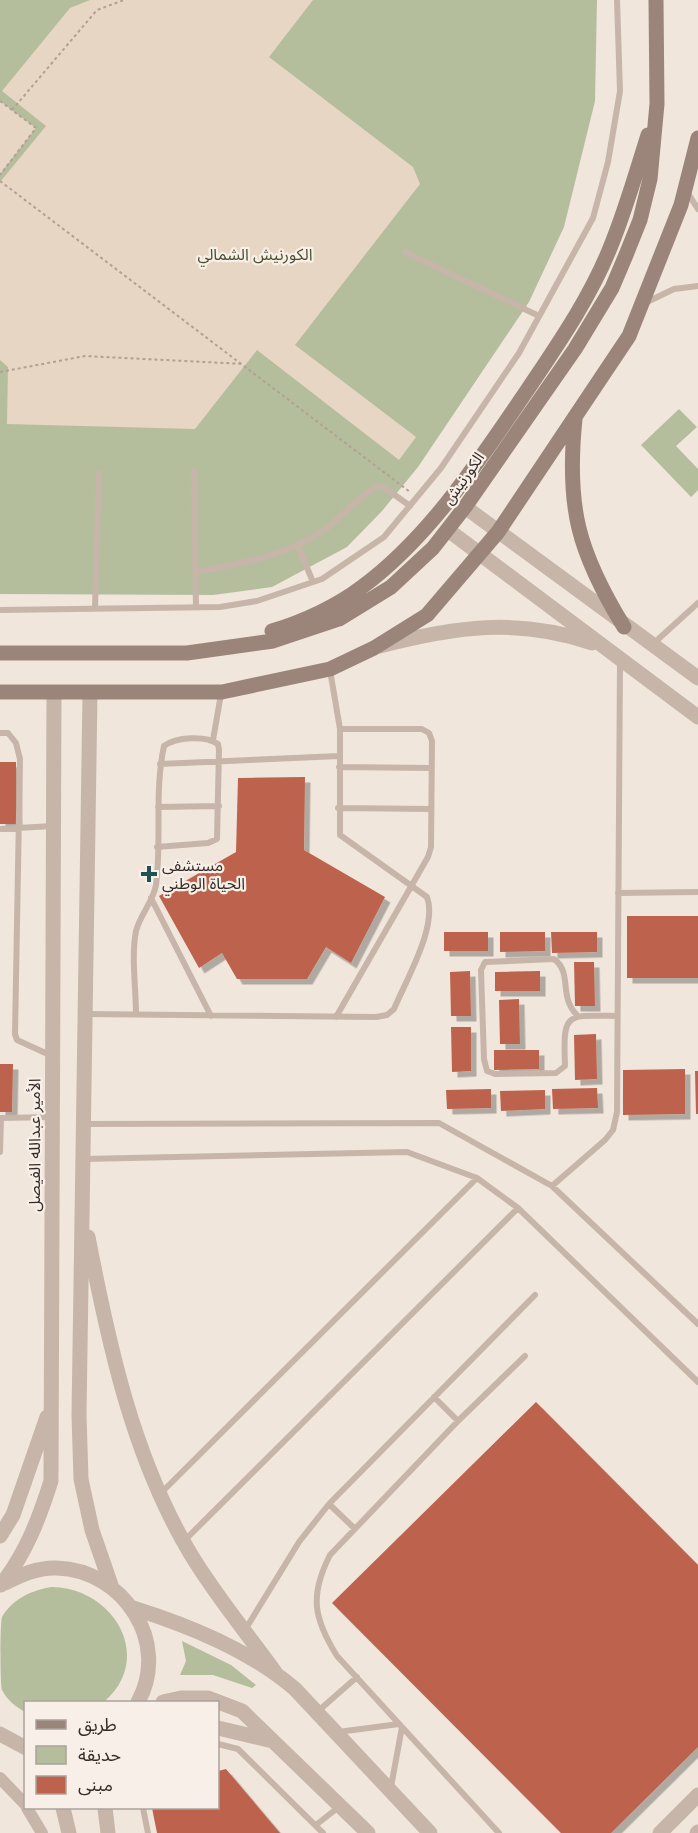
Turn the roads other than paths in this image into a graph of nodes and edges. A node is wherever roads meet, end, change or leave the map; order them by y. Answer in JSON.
{"nodes":[{"id":1,"x":617,"y":0,"type":"edge"},
{"id":2,"x":656,"y":0,"type":"edge"},
{"id":3,"x":657,"y":104,"type":"junction"},
{"id":4,"x":698,"y":138,"type":"edge"},
{"id":5,"x":697,"y":154,"type":"edge"},
{"id":6,"x":686,"y":190,"type":"junction"},
{"id":7,"x":698,"y":209,"type":"edge"},
{"id":8,"x":405,"y":252,"type":"dead end"},
{"id":9,"x":698,"y":286,"type":"edge"},
{"id":10,"x":642,"y":304,"type":"junction"},
{"id":11,"x":539,"y":316,"type":"junction"},
{"id":12,"x":576,"y":417,"type":"junction"},
{"id":13,"x":194,"y":471,"type":"dead end"},
{"id":14,"x":99,"y":473,"type":"dead end"},
{"id":15,"x":410,"y":506,"type":"junction"},
{"id":16,"x":465,"y":507,"type":"junction"},
{"id":17,"x":448,"y":530,"type":"junction"},
{"id":18,"x":498,"y":532,"type":"junction"},
{"id":19,"x":298,"y":546,"type":"junction"},
{"id":20,"x":480,"y":554,"type":"junction"},
{"id":21,"x":196,"y":572,"type":"junction"},
{"id":22,"x":313,"y":582,"type":"junction"},
{"id":23,"x":698,"y":603,"type":"edge"},
{"id":24,"x":196,"y":607,"type":"junction"},
{"id":25,"x":95,"y":608,"type":"junction"},
{"id":26,"x":0,"y":610,"type":"edge"},
{"id":27,"x":624,"y":627,"type":"junction"},
{"id":28,"x":651,"y":645,"type":"junction"},
{"id":29,"x":223,"y":647,"type":"junction"},
{"id":30,"x":374,"y":648,"type":"junction"},
{"id":31,"x":606,"y":648,"type":"junction"},
{"id":32,"x":0,"y":653,"type":"edge"},
{"id":33,"x":620,"y":658,"type":"junction"},
{"id":34,"x":330,"y":669,"type":"junction"},
{"id":35,"x":698,"y":678,"type":"edge"},
{"id":36,"x":0,"y":692,"type":"edge"},
{"id":37,"x":222,"y":692,"type":"junction"},
{"id":38,"x":54,"y":693,"type":"junction"},
{"id":39,"x":90,"y":694,"type":"junction"},
{"id":40,"x":698,"y":717,"type":"edge"},
{"id":41,"x":340,"y":729,"type":"junction"},
{"id":42,"x":0,"y":733,"type":"edge"},
{"id":43,"x":213,"y":740,"type":"junction"},
{"id":44,"x":339,"y":756,"type":"junction"},
{"id":45,"x":219,"y":760,"type":"junction"},
{"id":46,"x":160,"y":764,"type":"junction"},
{"id":47,"x":339,"y":767,"type":"junction"},
{"id":48,"x":431,"y":768,"type":"junction"},
{"id":49,"x":219,"y":806,"type":"junction"},
{"id":50,"x":158,"y":807,"type":"junction"},
{"id":51,"x":338,"y":808,"type":"junction"},
{"id":52,"x":431,"y":809,"type":"junction"},
{"id":53,"x":53,"y":826,"type":"junction"},
{"id":54,"x":19,"y":828,"type":"junction"},
{"id":55,"x":0,"y":829,"type":"edge"},
{"id":56,"x":157,"y":847,"type":"junction"},
{"id":57,"x":411,"y":886,"type":"junction"},
{"id":58,"x":698,"y":892,"type":"edge"},
{"id":59,"x":618,"y":893,"type":"junction"},
{"id":60,"x":151,"y":898,"type":"junction"},
{"id":61,"x":85,"y":1014,"type":"junction"},
{"id":62,"x":136,"y":1014,"type":"junction"},
{"id":63,"x":578,"y":1015,"type":"junction"},
{"id":64,"x":617,"y":1016,"type":"junction"},
{"id":65,"x":211,"y":1017,"type":"junction"},
{"id":66,"x":336,"y":1017,"type":"junction"},
{"id":67,"x":52,"y":1056,"type":"junction"},
{"id":68,"x":52,"y":1117,"type":"junction"},
{"id":69,"x":1,"y":1118,"type":"edge"},
{"id":70,"x":83,"y":1124,"type":"junction"},
{"id":71,"x":0,"y":1152,"type":"edge"},
{"id":72,"x":83,"y":1159,"type":"junction"},
{"id":73,"x":477,"y":1178,"type":"junction"},
{"id":74,"x":552,"y":1186,"type":"junction"},
{"id":75,"x":82,"y":1207,"type":"junction"},
{"id":76,"x":518,"y":1208,"type":"junction"},
{"id":77,"x":535,"y":1295,"type":"dead end"},
{"id":78,"x":698,"y":1324,"type":"edge"},
{"id":79,"x":525,"y":1356,"type":"dead end"},
{"id":80,"x":698,"y":1382,"type":"edge"},
{"id":81,"x":434,"y":1397,"type":"junction"},
{"id":82,"x":51,"y":1406,"type":"junction"},
{"id":83,"x":458,"y":1421,"type":"junction"},
{"id":84,"x":159,"y":1494,"type":"junction"},
{"id":85,"x":329,"y":1504,"type":"junction"},
{"id":86,"x":354,"y":1528,"type":"junction"},
{"id":87,"x":0,"y":1536,"type":"edge"},
{"id":88,"x":184,"y":1541,"type":"junction"},
{"id":89,"x":111,"y":1585,"type":"junction"},
{"id":90,"x":1,"y":1586,"type":"edge"},
{"id":91,"x":133,"y":1608,"type":"junction"},
{"id":92,"x":244,"y":1631,"type":"junction"},
{"id":93,"x":275,"y":1672,"type":"junction"},
{"id":94,"x":357,"y":1677,"type":"junction"},
{"id":95,"x":139,"y":1701,"type":"edge"},
{"id":96,"x":168,"y":1701,"type":"edge"},
{"id":97,"x":216,"y":1701,"type":"edge"},
{"id":98,"x":219,"y":1702,"type":"edge"},
{"id":99,"x":317,"y":1713,"type":"junction"},
{"id":100,"x":401,"y":1725,"type":"junction"},
{"id":101,"x":219,"y":1728,"type":"edge"},
{"id":102,"x":335,"y":1732,"type":"junction"},
{"id":103,"x":0,"y":1734,"type":"edge"},
{"id":104,"x":275,"y":1741,"type":"junction"},
{"id":105,"x":219,"y":1744,"type":"edge"},
{"id":106,"x":22,"y":1749,"type":"edge"},
{"id":107,"x":0,"y":1778,"type":"edge"},
{"id":108,"x":391,"y":1791,"type":"junction"},
{"id":109,"x":698,"y":1795,"type":"edge"},
{"id":110,"x":24,"y":1804,"type":"edge"},
{"id":111,"x":340,"y":1806,"type":"junction"},
{"id":112,"x":28,"y":1809,"type":"edge"},
{"id":113,"x":63,"y":1809,"type":"edge"},
{"id":114,"x":105,"y":1809,"type":"edge"},
{"id":115,"x":113,"y":1809,"type":"edge"},
{"id":116,"x":143,"y":1809,"type":"edge"},
{"id":117,"x":316,"y":1825,"type":"junction"},
{"id":118,"x":108,"y":1830,"type":"edge"},
{"id":119,"x":42,"y":1833,"type":"edge"},
{"id":120,"x":69,"y":1833,"type":"edge"},
{"id":121,"x":148,"y":1833,"type":"edge"},
{"id":122,"x":323,"y":1833,"type":"edge"},
{"id":123,"x":368,"y":1833,"type":"edge"},
{"id":124,"x":430,"y":1833,"type":"edge"},
{"id":125,"x":499,"y":1833,"type":"edge"},
{"id":126,"x":660,"y":1833,"type":"edge"}],
"edges":[{"from":1,"to":11,"type":"lane"},
{"from":2,"to":3,"type":"main road","name":"الكورنيش"},
{"from":3,"to":16,"type":"main road","name":"الكورنيش"},
{"from":3,"to":29,"type":"main road"},
{"from":4,"to":5,"type":"main road"},
{"from":5,"to":6,"type":"main road"},
{"from":6,"to":7,"type":"lane"},
{"from":6,"to":10,"type":"main road"},
{"from":8,"to":11,"type":"lane"},
{"from":9,"to":10,"type":"lane"},
{"from":10,"to":12,"type":"main road"},
{"from":11,"to":15,"type":"lane"},
{"from":12,"to":18,"type":"main road"},
{"from":12,"to":27,"type":"main road"},
{"from":13,"to":21,"type":"lane"},
{"from":14,"to":25,"type":"lane"},
{"from":15,"to":19,"type":"lane"},
{"from":15,"to":22,"type":"lane"},
{"from":16,"to":17,"type":"main road","name":"الكورنيش"},
{"from":16,"to":18,"type":"street"},
{"from":17,"to":20,"type":"street"},
{"from":17,"to":29,"type":"main road","name":"الكورنيش"},
{"from":18,"to":20,"type":"main road"},
{"from":18,"to":27,"type":"street"},
{"from":19,"to":21,"type":"lane"},
{"from":19,"to":22,"type":"lane"},
{"from":20,"to":30,"type":"main road"},
{"from":20,"to":31,"type":"street"},
{"from":21,"to":24,"type":"lane"},
{"from":22,"to":24,"type":"lane"},
{"from":23,"to":28,"type":"lane"},
{"from":24,"to":25,"type":"lane"},
{"from":25,"to":26,"type":"lane"},
{"from":27,"to":28,"type":"street"},
{"from":28,"to":35,"type":"street"},
{"from":29,"to":32,"type":"main road","name":"الكورنيش"},
{"from":30,"to":31,"type":"street"},
{"from":30,"to":34,"type":"main road"},
{"from":31,"to":33,"type":"street"},
{"from":33,"to":40,"type":"street"},
{"from":33,"to":59,"type":"lane"},
{"from":34,"to":37,"type":"main road"},
{"from":34,"to":41,"type":"lane"},
{"from":36,"to":38,"type":"main road"},
{"from":37,"to":39,"type":"main road"},
{"from":37,"to":43,"type":"lane"},
{"from":38,"to":39,"type":"main road"},
{"from":38,"to":53,"type":"street","name":"الأمير عبدالله الفيصل"},
{"from":39,"to":61,"type":"street"},
{"from":41,"to":44,"type":"lane"},
{"from":41,"to":48,"type":"lane"},
{"from":42,"to":54,"type":"lane"},
{"from":43,"to":45,"type":"lane"},
{"from":43,"to":46,"type":"lane"},
{"from":44,"to":45,"type":"lane"},
{"from":44,"to":47,"type":"lane"},
{"from":45,"to":46,"type":"lane"},
{"from":45,"to":49,"type":"lane"},
{"from":46,"to":50,"type":"lane"},
{"from":47,"to":48,"type":"lane"},
{"from":47,"to":51,"type":"lane"},
{"from":48,"to":52,"type":"lane"},
{"from":49,"to":50,"type":"lane"},
{"from":49,"to":56,"type":"lane"},
{"from":50,"to":56,"type":"lane"},
{"from":51,"to":52,"type":"lane"},
{"from":51,"to":57,"type":"lane"},
{"from":52,"to":57,"type":"lane"},
{"from":53,"to":54,"type":"lane"},
{"from":53,"to":67,"type":"street","name":"الأمير عبدالله الفيصل"},
{"from":54,"to":55,"type":"lane"},
{"from":54,"to":67,"type":"lane"},
{"from":56,"to":60,"type":"lane"},
{"from":57,"to":66,"type":"lane"},
{"from":57,"to":66,"type":"lane"},
{"from":58,"to":59,"type":"lane"},
{"from":59,"to":64,"type":"lane"},
{"from":60,"to":62,"type":"lane"},
{"from":60,"to":65,"type":"lane"},
{"from":61,"to":62,"type":"lane"},
{"from":61,"to":70,"type":"street"},
{"from":62,"to":65,"type":"lane"},
{"from":63,"to":63,"type":"lane"},
{"from":63,"to":64,"type":"lane"},
{"from":64,"to":74,"type":"lane"},
{"from":65,"to":66,"type":"lane"},
{"from":67,"to":68,"type":"street","name":"الأمير عبدالله الفيصل"},
{"from":68,"to":69,"type":"lane"},
{"from":68,"to":82,"type":"street","name":"الأمير عبدالله الفيصل"},
{"from":69,"to":71,"type":"lane"},
{"from":70,"to":72,"type":"street"},
{"from":70,"to":74,"type":"lane"},
{"from":72,"to":73,"type":"lane"},
{"from":72,"to":75,"type":"street"},
{"from":73,"to":76,"type":"lane"},
{"from":73,"to":84,"type":"lane"},
{"from":74,"to":78,"type":"lane"},
{"from":75,"to":84,"type":"street"},
{"from":75,"to":89,"type":"street"},
{"from":76,"to":80,"type":"lane"},
{"from":76,"to":88,"type":"lane"},
{"from":77,"to":81,"type":"lane"},
{"from":79,"to":83,"type":"lane"},
{"from":81,"to":83,"type":"lane"},
{"from":81,"to":85,"type":"lane"},
{"from":82,"to":87,"type":"street"},
{"from":82,"to":90,"type":"street","name":"الأمير عبدالله الفيصل"},
{"from":83,"to":86,"type":"lane"},
{"from":84,"to":88,"type":"street"},
{"from":85,"to":86,"type":"lane"},
{"from":85,"to":92,"type":"lane"},
{"from":86,"to":94,"type":"lane"},
{"from":88,"to":92,"type":"street"},
{"from":89,"to":90,"type":"street"},
{"from":89,"to":91,"type":"street"},
{"from":91,"to":93,"type":"street"},
{"from":91,"to":95,"type":"street"},
{"from":92,"to":93,"type":"street"},
{"from":93,"to":99,"type":"street"},
{"from":94,"to":99,"type":"lane"},
{"from":94,"to":100,"type":"lane"},
{"from":96,"to":97,"type":"street"},
{"from":98,"to":104,"type":"street"},
{"from":99,"to":102,"type":"street"},
{"from":100,"to":102,"type":"lane"},
{"from":100,"to":108,"type":"lane"},
{"from":100,"to":125,"type":"lane"},
{"from":101,"to":104,"type":"street"},
{"from":102,"to":108,"type":"street"},
{"from":103,"to":106,"type":"street"},
{"from":104,"to":111,"type":"street"},
{"from":105,"to":117,"type":"lane"},
{"from":107,"to":110,"type":"street"},
{"from":108,"to":124,"type":"street"},
{"from":109,"to":126,"type":"street"},
{"from":111,"to":117,"type":"lane"},
{"from":111,"to":123,"type":"street"},
{"from":112,"to":119,"type":"street"},
{"from":113,"to":120,"type":"street"},
{"from":114,"to":118,"type":"street"},
{"from":115,"to":118,"type":"street"},
{"from":116,"to":121,"type":"lane"},
{"from":117,"to":122,"type":"lane"}]}
